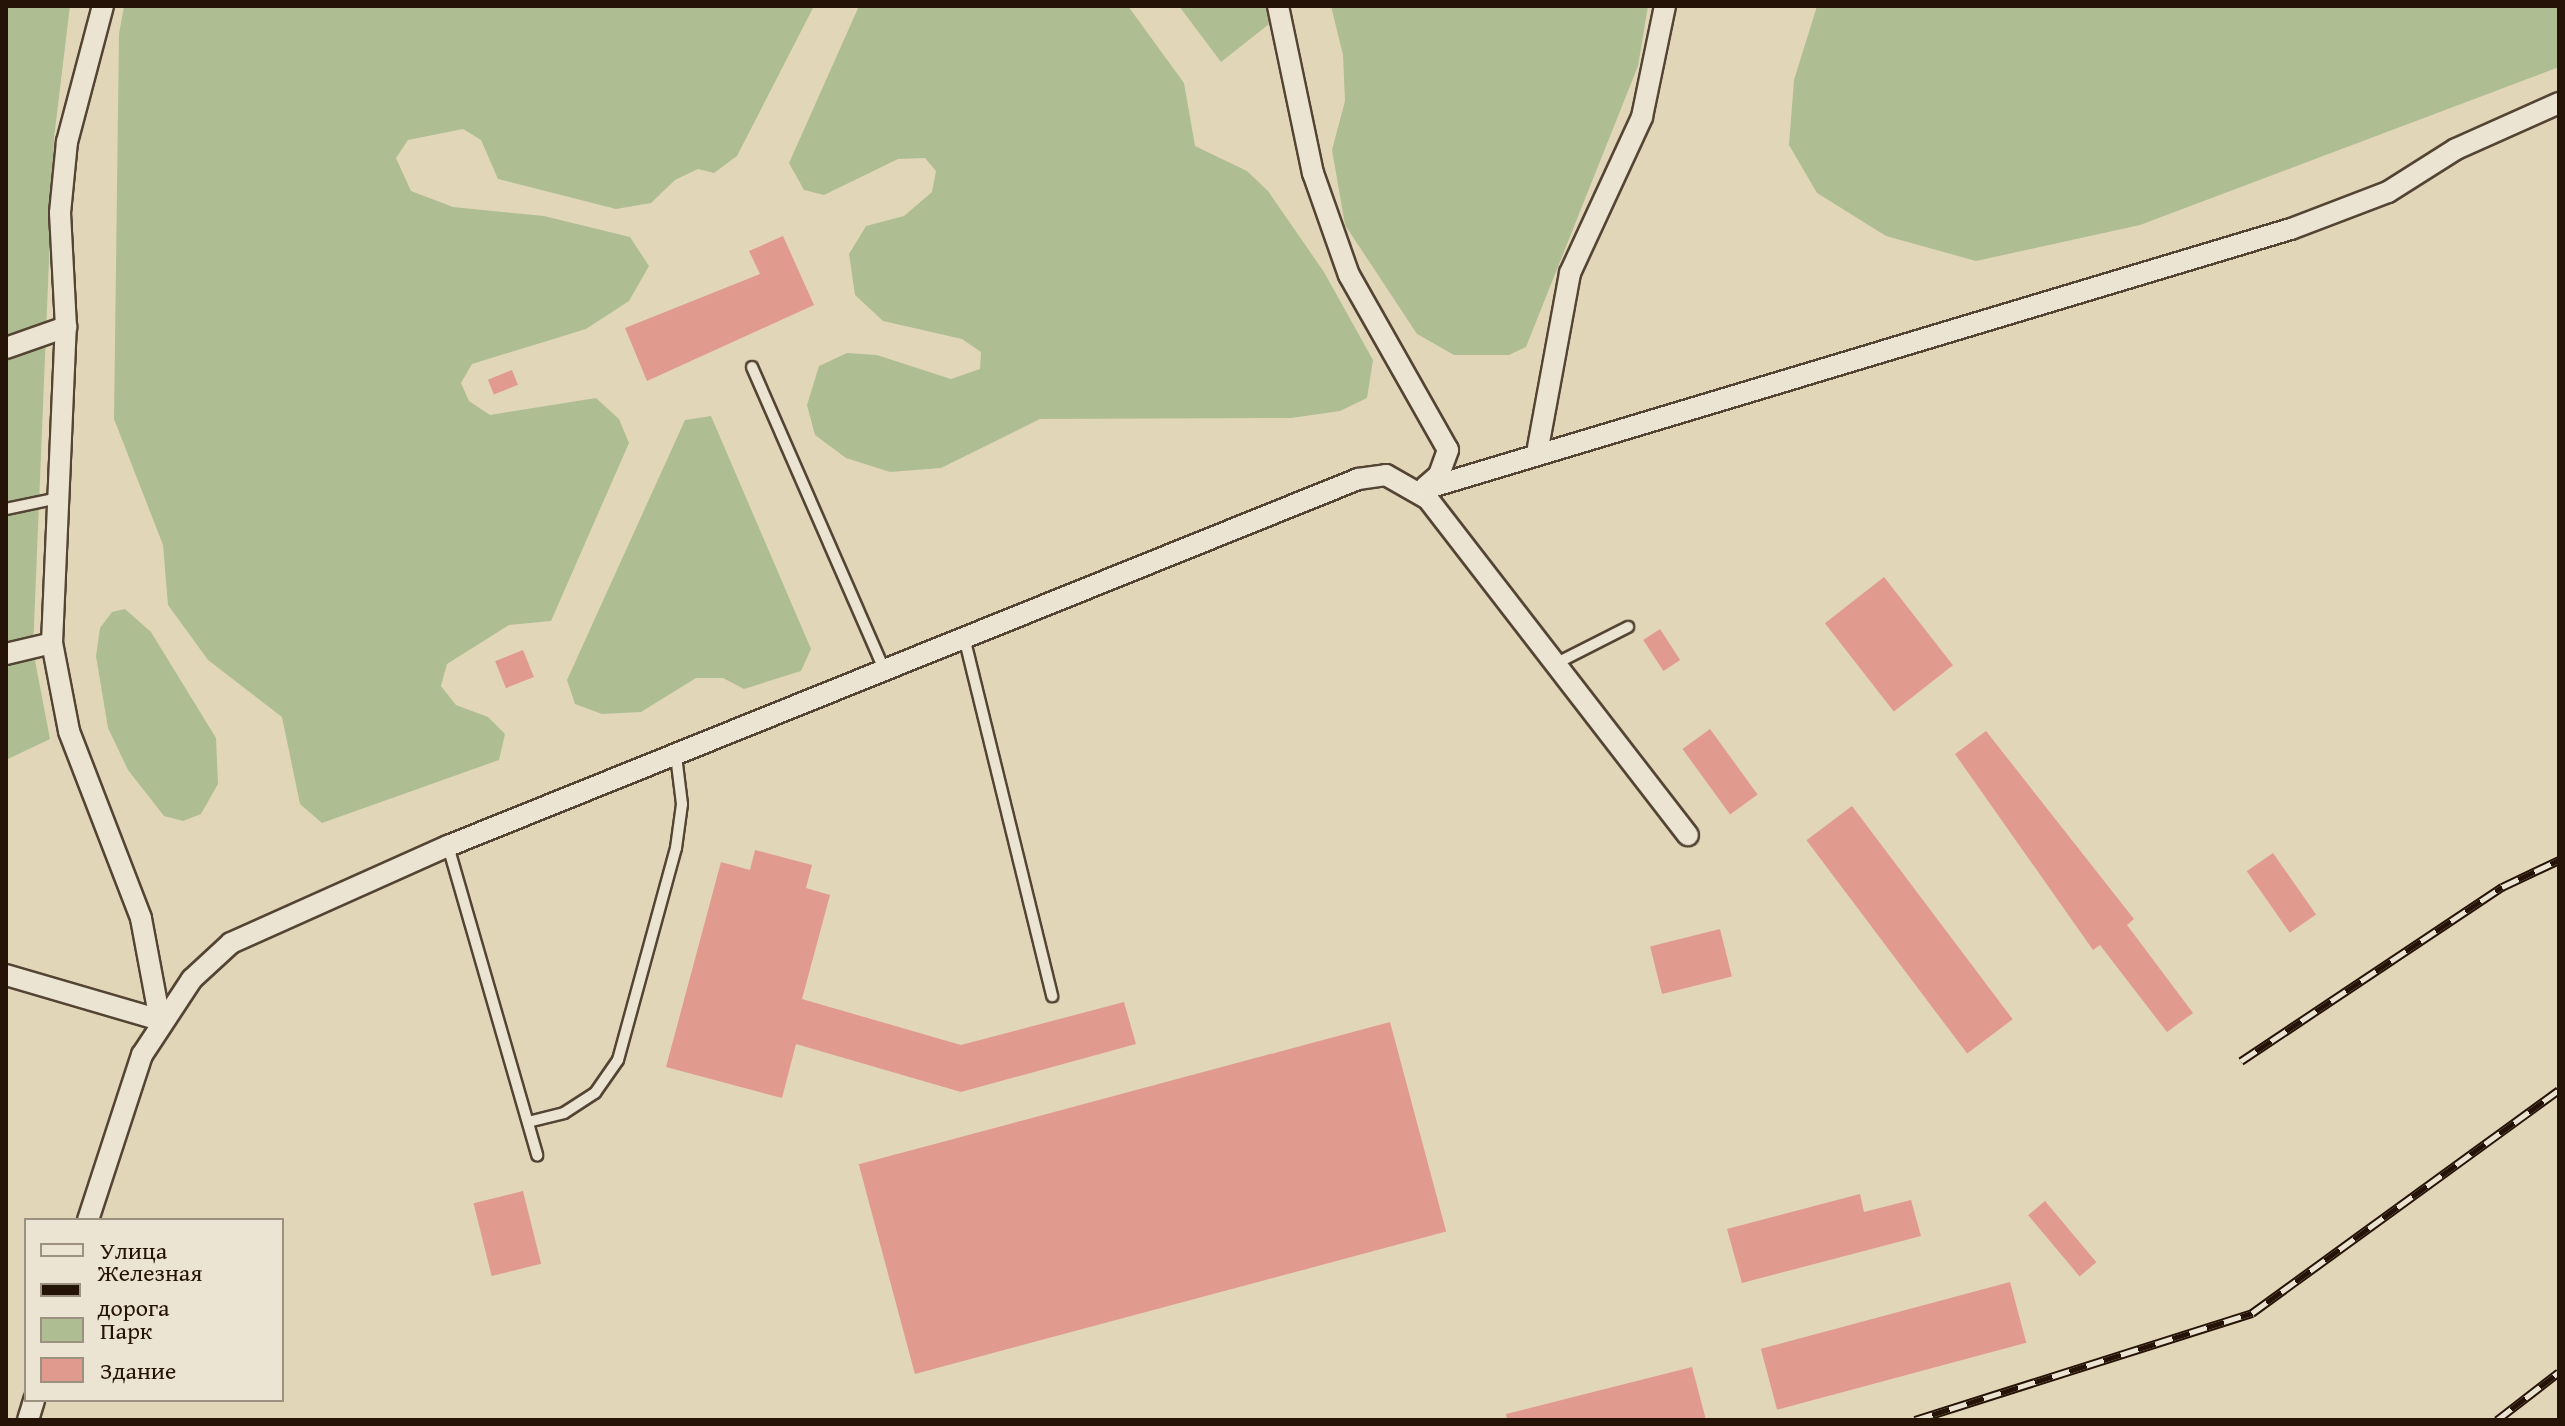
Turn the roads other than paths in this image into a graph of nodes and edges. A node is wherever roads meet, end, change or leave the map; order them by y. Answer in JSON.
{"nodes":[{"id":1,"x":103,"y":6,"type":"edge"},
{"id":2,"x":1278,"y":6,"type":"edge"},
{"id":3,"x":1665,"y":6,"type":"edge"},
{"id":4,"x":2559,"y":103,"type":"edge"},
{"id":5,"x":66,"y":327,"type":"junction"},
{"id":6,"x":6,"y":348,"type":"edge"},
{"id":7,"x":752,"y":367,"type":"dead end"},
{"id":8,"x":1537,"y":453,"type":"junction"},
{"id":9,"x":1418,"y":491,"type":"junction"},
{"id":10,"x":58,"y":498,"type":"junction"},
{"id":11,"x":6,"y":509,"type":"edge"},
{"id":12,"x":1628,"y":627,"type":"dead end"},
{"id":13,"x":964,"y":635,"type":"junction"},
{"id":14,"x":52,"y":643,"type":"junction"},
{"id":15,"x":6,"y":654,"type":"edge"},
{"id":16,"x":1555,"y":664,"type":"junction"},
{"id":17,"x":883,"y":667,"type":"junction"},
{"id":18,"x":676,"y":756,"type":"junction"},
{"id":19,"x":1688,"y":835,"type":"dead end"},
{"id":20,"x":448,"y":846,"type":"junction"},
{"id":21,"x":6,"y":975,"type":"edge"},
{"id":22,"x":1052,"y":996,"type":"dead end"},
{"id":23,"x":160,"y":1020,"type":"junction"},
{"id":24,"x":528,"y":1122,"type":"junction"},
{"id":25,"x":537,"y":1155,"type":"dead end"},
{"id":26,"x":89,"y":1218,"type":"edge"}],
"edges":[{"from":1,"to":5,"type":"street"},
{"from":2,"to":9,"type":"street"},
{"from":3,"to":8,"type":"street"},
{"from":4,"to":8,"type":"street"},
{"from":5,"to":6,"type":"street"},
{"from":5,"to":10,"type":"street"},
{"from":7,"to":17,"type":"lane"},
{"from":8,"to":9,"type":"street"},
{"from":9,"to":13,"type":"street"},
{"from":9,"to":16,"type":"street"},
{"from":10,"to":11,"type":"lane"},
{"from":10,"to":14,"type":"street"},
{"from":12,"to":16,"type":"lane"},
{"from":13,"to":17,"type":"street"},
{"from":13,"to":22,"type":"lane"},
{"from":14,"to":15,"type":"street"},
{"from":14,"to":23,"type":"street"},
{"from":16,"to":19,"type":"street"},
{"from":17,"to":18,"type":"street"},
{"from":18,"to":20,"type":"street"},
{"from":18,"to":24,"type":"lane"},
{"from":20,"to":23,"type":"street"},
{"from":20,"to":24,"type":"lane"},
{"from":21,"to":23,"type":"street"},
{"from":23,"to":26,"type":"street"},
{"from":24,"to":25,"type":"lane"}]}
